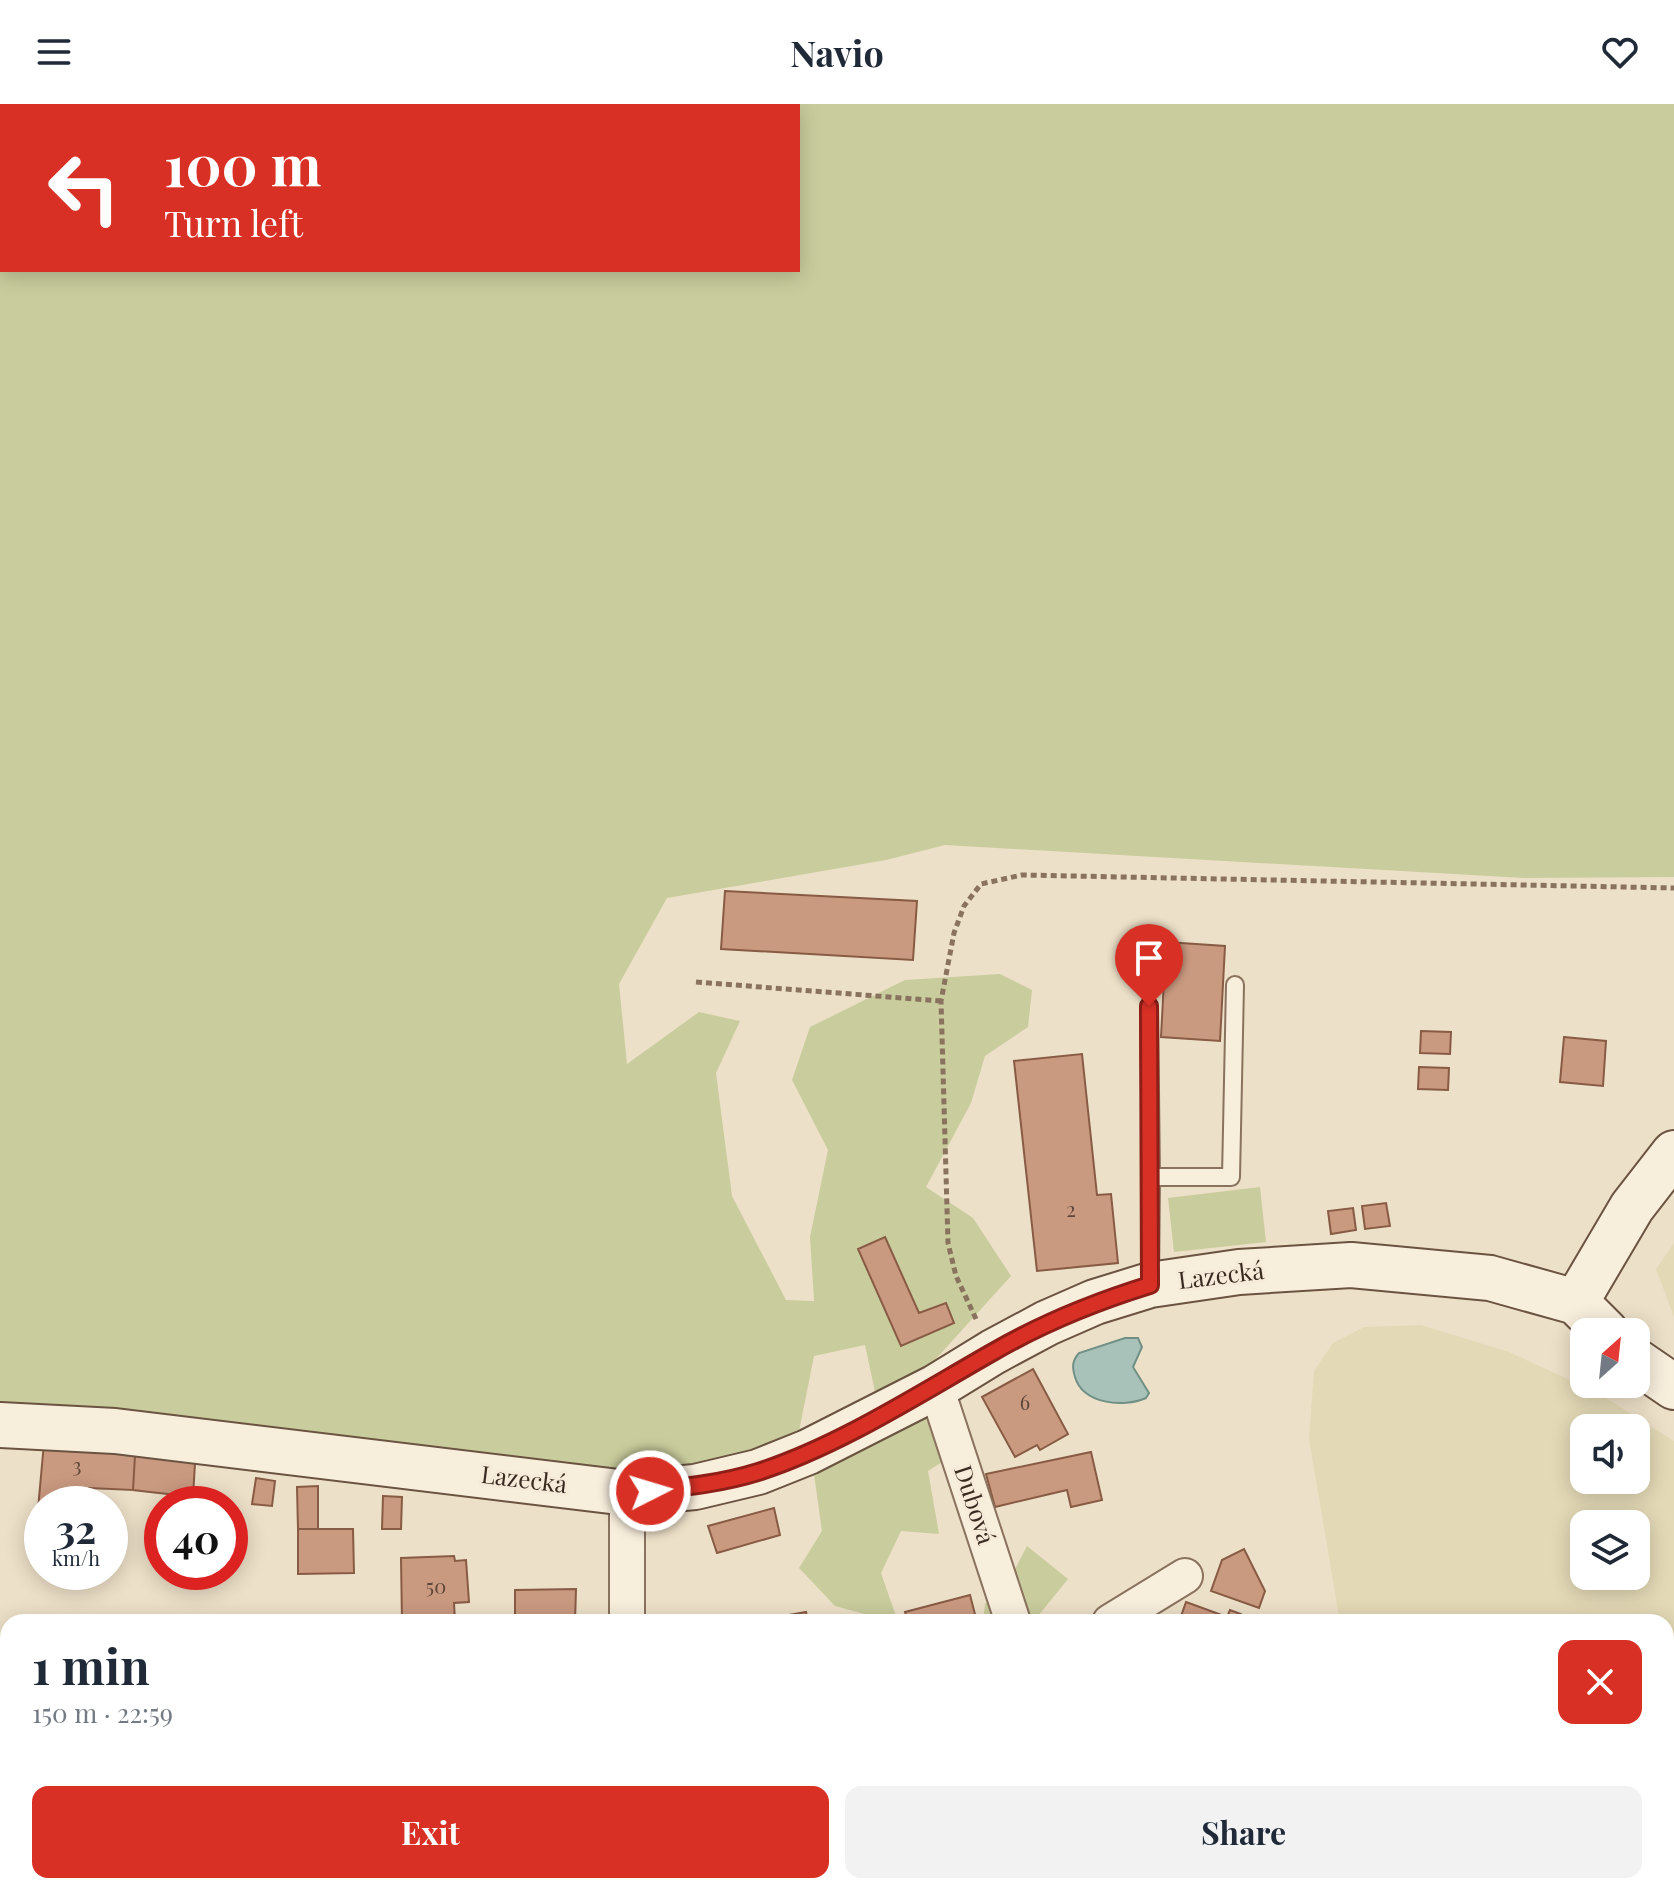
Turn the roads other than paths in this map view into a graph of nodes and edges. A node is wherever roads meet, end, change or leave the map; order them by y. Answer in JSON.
{"nodes":[{"id":1,"x":1235,"y":985,"type":"dead end"},
{"id":2,"x":1149,"y":1006,"type":"dead end"},
{"id":3,"x":1674,"y":1153,"type":"edge"},
{"id":4,"x":1151,"y":1177,"type":"junction"},
{"id":5,"x":1150,"y":1285,"type":"junction"},
{"id":6,"x":1576,"y":1302,"type":"junction"},
{"id":7,"x":1592,"y":1318,"type":"edge"},
{"id":8,"x":1650,"y":1371,"type":"edge"},
{"id":9,"x":936,"y":1387,"type":"junction"},
{"id":10,"x":1674,"y":1387,"type":"edge"},
{"id":11,"x":0,"y":1425,"type":"edge"},
{"id":12,"x":627,"y":1493,"type":"junction"},
{"id":13,"x":1185,"y":1576,"type":"dead end"},
{"id":14,"x":627,"y":1614,"type":"edge"},
{"id":15,"x":1010,"y":1614,"type":"edge"},
{"id":16,"x":1123,"y":1614,"type":"edge"}],
"edges":[{"from":1,"to":4,"type":"lane"},
{"from":2,"to":4,"type":"lane"},
{"from":3,"to":6,"type":"street"},
{"from":4,"to":5,"type":"lane"},
{"from":5,"to":6,"type":"street","name":"Lazecká"},
{"from":5,"to":9,"type":"street","name":"Lazecká"},
{"from":6,"to":7,"type":"street"},
{"from":8,"to":10,"type":"street"},
{"from":9,"to":12,"type":"street","name":"Lazecká"},
{"from":9,"to":15,"type":"street","name":"Dubová"},
{"from":11,"to":12,"type":"street","name":"Lazecká"},
{"from":12,"to":14,"type":"street"},
{"from":13,"to":16,"type":"street"}]}
